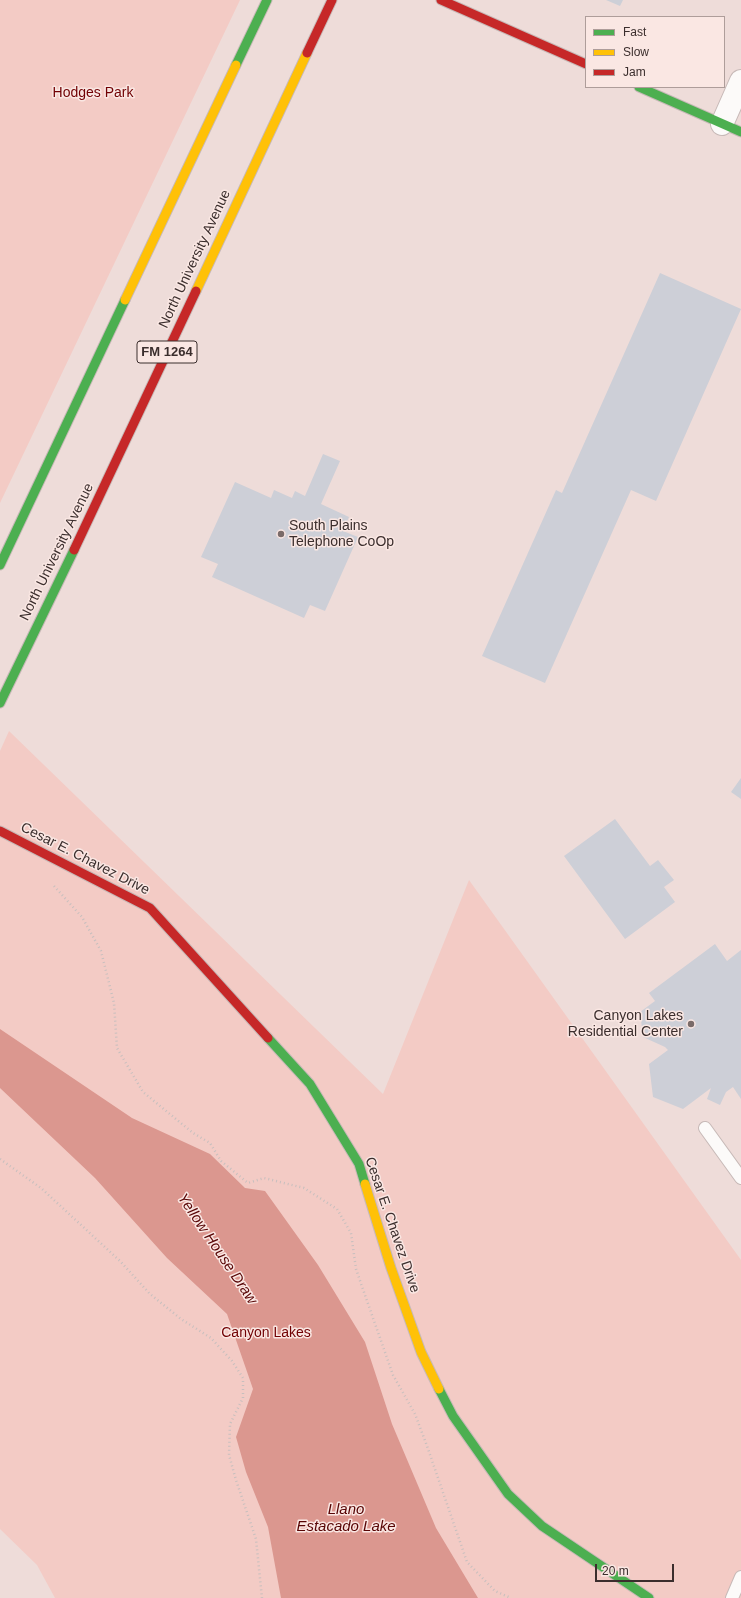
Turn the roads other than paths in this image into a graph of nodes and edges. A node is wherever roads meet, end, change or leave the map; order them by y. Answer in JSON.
{"nodes":[{"id":1,"x":267,"y":0,"type":"edge"},
{"id":2,"x":332,"y":0,"type":"edge"},
{"id":3,"x":441,"y":0,"type":"edge"},
{"id":4,"x":585,"y":64,"type":"edge"},
{"id":5,"x":741,"y":81,"type":"edge"},
{"id":6,"x":641,"y":88,"type":"edge"},
{"id":7,"x":732,"y":128,"type":"edge"},
{"id":8,"x":0,"y":564,"type":"edge"},
{"id":9,"x":0,"y":703,"type":"edge"},
{"id":10,"x":0,"y":831,"type":"edge"},
{"id":11,"x":705,"y":1128,"type":"dead end"},
{"id":12,"x":741,"y":1178,"type":"edge"},
{"id":13,"x":741,"y":1577,"type":"edge"},
{"id":14,"x":649,"y":1598,"type":"edge"},
{"id":15,"x":732,"y":1598,"type":"edge"}],
"edges":[{"from":1,"to":8,"type":"main road"},
{"from":2,"to":9,"type":"main road","name":"North University Avenue","number":"FM 1264"},
{"from":3,"to":4,"type":"main road"},
{"from":5,"to":7,"type":"street"},
{"from":6,"to":7,"type":"main road"},
{"from":10,"to":14,"type":"main road","name":"Cesar E. Chavez Drive"},
{"from":11,"to":12,"type":"lane"},
{"from":13,"to":15,"type":"lane"}]}
